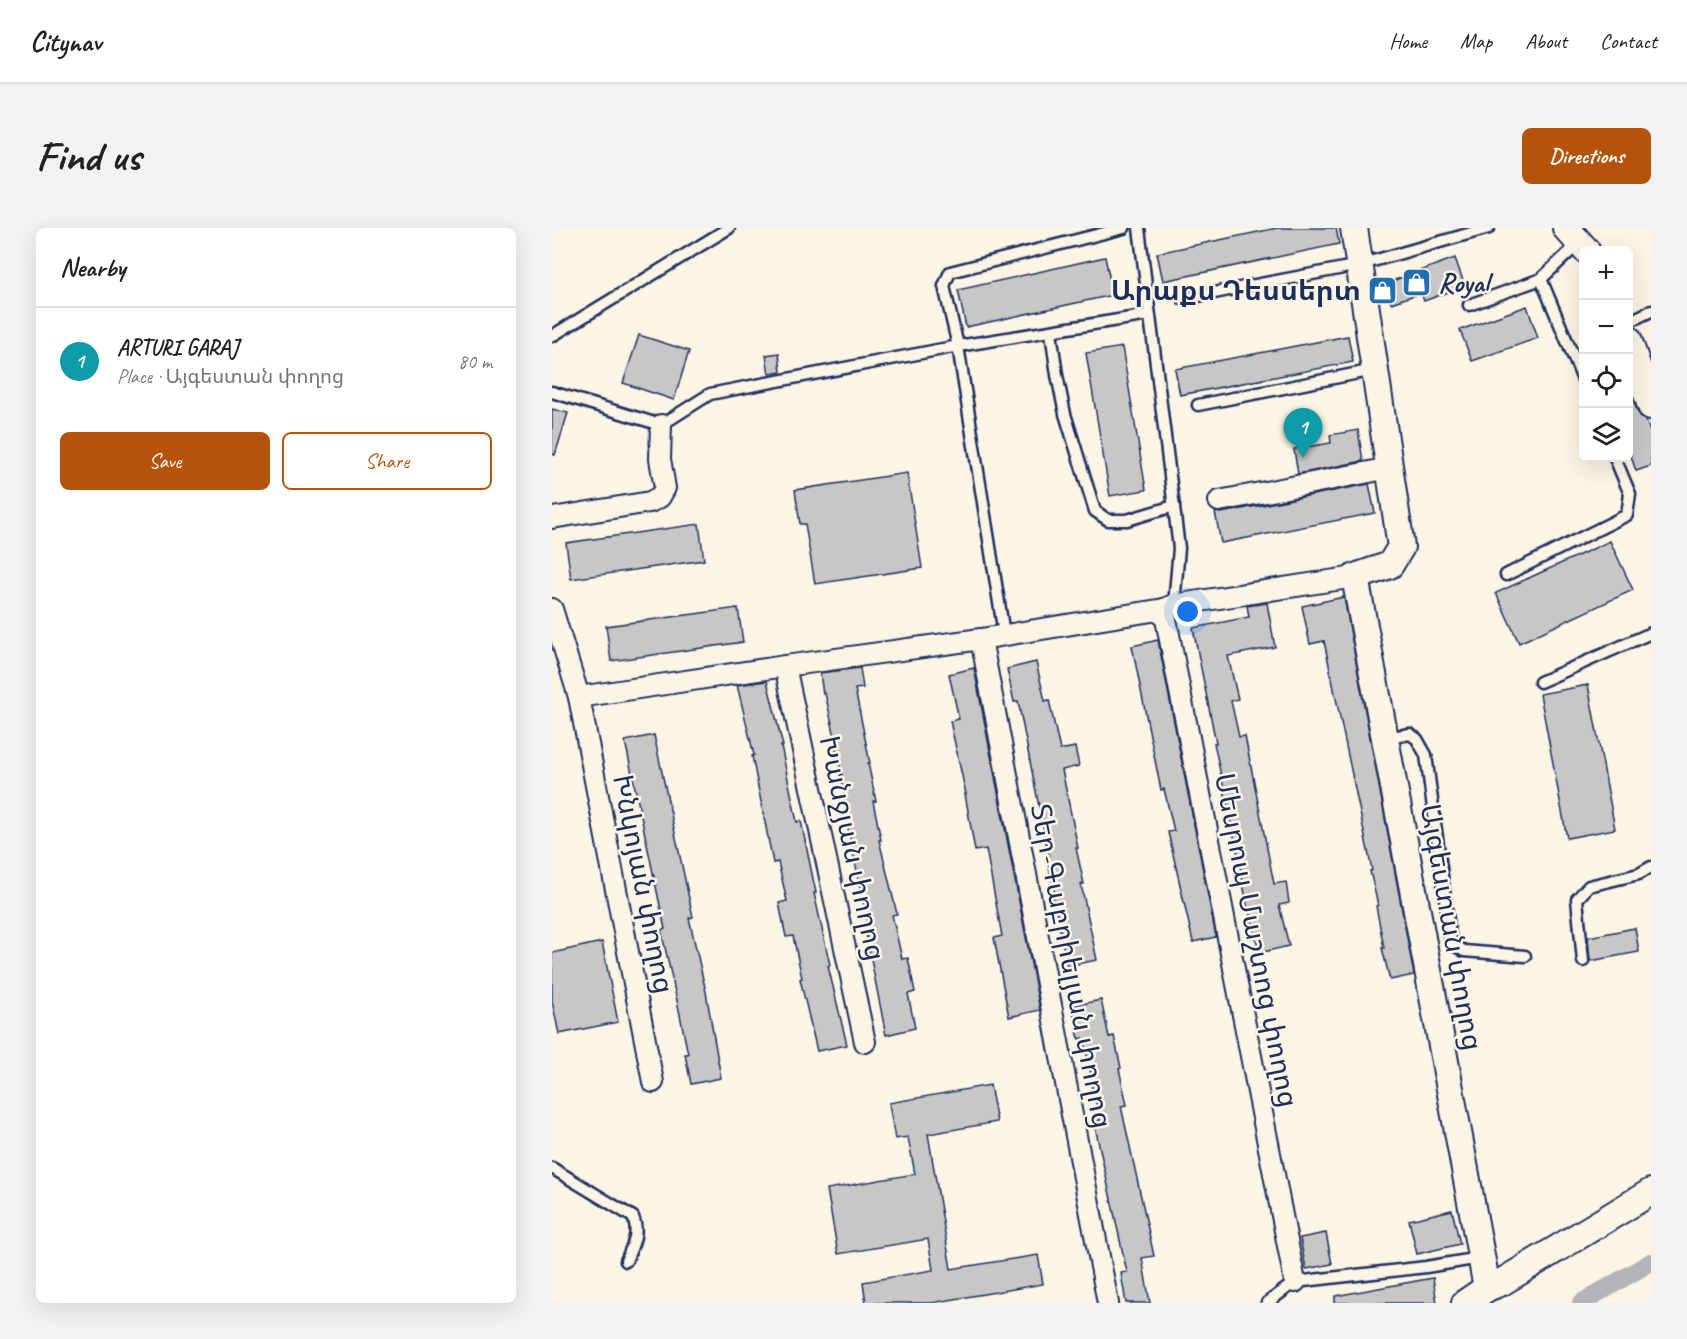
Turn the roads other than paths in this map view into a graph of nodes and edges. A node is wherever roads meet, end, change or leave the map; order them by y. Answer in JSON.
{"nodes":[{"id":1,"x":729,"y":228,"type":"edge"},
{"id":2,"x":1124,"y":228,"type":"edge"},
{"id":3,"x":1139,"y":228,"type":"edge"},
{"id":4,"x":1354,"y":228,"type":"edge"},
{"id":5,"x":1489,"y":228,"type":"edge"},
{"id":6,"x":1577,"y":240,"type":"edge"},
{"id":7,"x":1359,"y":265,"type":"junction"},
{"id":8,"x":1541,"y":279,"type":"junction"},
{"id":9,"x":1183,"y":299,"type":"dead end"},
{"id":10,"x":1469,"y":305,"type":"dead end"},
{"id":11,"x":1651,"y":311,"type":"edge"},
{"id":12,"x":1149,"y":315,"type":"junction"},
{"id":13,"x":1633,"y":320,"type":"edge"},
{"id":14,"x":1051,"y":332,"type":"junction"},
{"id":15,"x":552,"y":336,"type":"edge"},
{"id":16,"x":958,"y":346,"type":"junction"},
{"id":17,"x":1633,"y":351,"type":"edge"},
{"id":18,"x":1375,"y":370,"type":"junction"},
{"id":19,"x":1579,"y":370,"type":"edge"},
{"id":20,"x":552,"y":392,"type":"edge"},
{"id":21,"x":1198,"y":405,"type":"dead end"},
{"id":22,"x":1651,"y":406,"type":"edge"},
{"id":23,"x":661,"y":425,"type":"junction"},
{"id":24,"x":1617,"y":462,"type":"edge"},
{"id":25,"x":1390,"y":468,"type":"junction"},
{"id":26,"x":1219,"y":501,"type":"dead end"},
{"id":27,"x":1174,"y":506,"type":"junction"},
{"id":28,"x":552,"y":518,"type":"edge"},
{"id":29,"x":1506,"y":575,"type":"dead end"},
{"id":30,"x":1355,"y":577,"type":"junction"},
{"id":31,"x":1169,"y":607,"type":"junction"},
{"id":32,"x":552,"y":609,"type":"edge"},
{"id":33,"x":1651,"y":633,"type":"edge"},
{"id":34,"x":1004,"y":634,"type":"junction"},
{"id":35,"x":981,"y":639,"type":"junction"},
{"id":36,"x":785,"y":666,"type":"junction"},
{"id":37,"x":1540,"y":682,"type":"dead end"},
{"id":38,"x":579,"y":697,"type":"junction"},
{"id":39,"x":1384,"y":738,"type":"junction"},
{"id":40,"x":1651,"y":867,"type":"edge"},
{"id":41,"x":1525,"y":956,"type":"dead end"},
{"id":42,"x":1583,"y":961,"type":"dead end"},
{"id":43,"x":865,"y":1042,"type":"dead end"},
{"id":44,"x":653,"y":1082,"type":"dead end"},
{"id":45,"x":552,"y":1168,"type":"edge"},
{"id":46,"x":1648,"y":1199,"type":"edge"},
{"id":47,"x":1480,"y":1258,"type":"junction"},
{"id":48,"x":626,"y":1261,"type":"dead end"},
{"id":49,"x":1295,"y":1282,"type":"junction"},
{"id":50,"x":1487,"y":1288,"type":"junction"},
{"id":51,"x":1108,"y":1303,"type":"edge"},
{"id":52,"x":1267,"y":1303,"type":"edge"},
{"id":53,"x":1465,"y":1303,"type":"edge"}],
"edges":[{"from":1,"to":15,"type":"lane"},
{"from":2,"to":16,"type":"lane"},
{"from":3,"to":12,"type":"lane"},
{"from":4,"to":7,"type":"street"},
{"from":5,"to":7,"type":"lane"},
{"from":6,"to":8,"type":"lane"},
{"from":7,"to":9,"type":"lane"},
{"from":7,"to":18,"type":"street"},
{"from":8,"to":10,"type":"lane"},
{"from":8,"to":19,"type":"lane"},
{"from":11,"to":13,"type":"lane"},
{"from":12,"to":14,"type":"lane"},
{"from":12,"to":27,"type":"lane"},
{"from":14,"to":16,"type":"lane"},
{"from":14,"to":27,"type":"lane"},
{"from":16,"to":23,"type":"lane"},
{"from":16,"to":34,"type":"lane"},
{"from":17,"to":22,"type":"street"},
{"from":18,"to":21,"type":"lane"},
{"from":18,"to":25,"type":"street"},
{"from":20,"to":23,"type":"lane"},
{"from":23,"to":28,"type":"street"},
{"from":24,"to":29,"type":"lane"},
{"from":25,"to":26,"type":"street"},
{"from":25,"to":30,"type":"street"},
{"from":27,"to":31,"type":"lane"},
{"from":30,"to":31,"type":"street"},
{"from":30,"to":39,"type":"street","name":"Այգեստան փողոց"},
{"from":31,"to":34,"type":"street"},
{"from":31,"to":49,"type":"street","name":"Մեսրոպ Մաշտոց փողոց"},
{"from":32,"to":38,"type":"street","name":"Խնկոյան փողոց"},
{"from":33,"to":37,"type":"lane"},
{"from":34,"to":35,"type":"street"},
{"from":35,"to":36,"type":"street"},
{"from":35,"to":51,"type":"street","name":"Տեր-Գաբրիելյան փողոց"},
{"from":36,"to":38,"type":"street"},
{"from":36,"to":43,"type":"street","name":"Խանջյան փողոց"},
{"from":38,"to":44,"type":"street","name":"Խնկոյան փողոց"},
{"from":39,"to":41,"type":"lane"},
{"from":39,"to":47,"type":"street","name":"Այգեստան փողոց"},
{"from":40,"to":42,"type":"lane"},
{"from":45,"to":48,"type":"lane"},
{"from":46,"to":50,"type":"street"},
{"from":47,"to":49,"type":"lane"},
{"from":47,"to":50,"type":"street","name":"Այգեստան փողոց"},
{"from":49,"to":52,"type":"lane"},
{"from":50,"to":53,"type":"street"}]}
